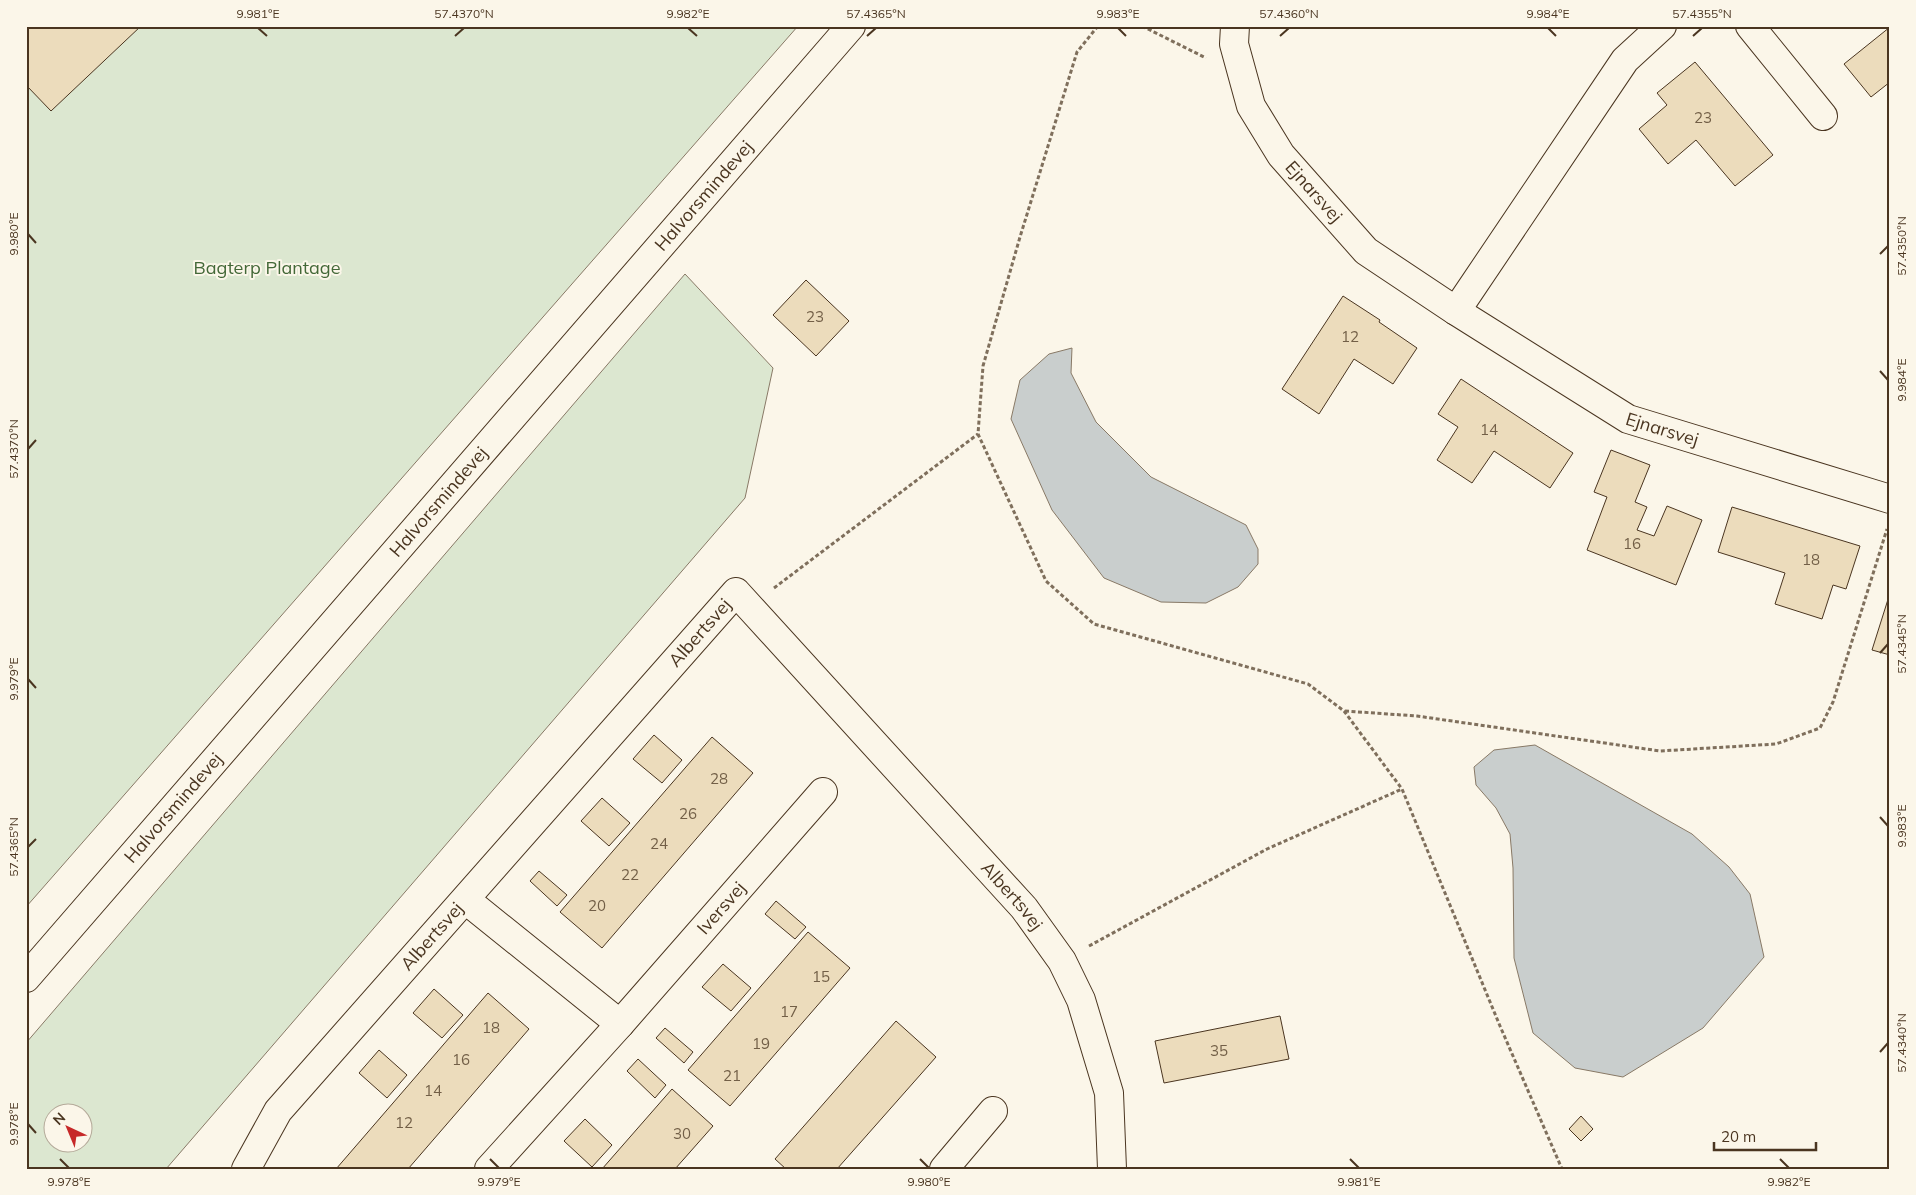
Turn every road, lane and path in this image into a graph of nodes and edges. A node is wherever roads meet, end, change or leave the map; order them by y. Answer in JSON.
{"nodes":[{"id":1,"x":851,"y":26,"type":"edge"},
{"id":2,"x":1098,"y":26,"type":"edge"},
{"id":3,"x":1142,"y":26,"type":"edge"},
{"id":4,"x":1234,"y":26,"type":"edge"},
{"id":5,"x":1662,"y":26,"type":"edge"},
{"id":6,"x":1750,"y":26,"type":"edge"},
{"id":7,"x":1240,"y":66,"type":"junction"},
{"id":8,"x":1823,"y":116,"type":"dead end"},
{"id":9,"x":1456,"y":311,"type":"junction"},
{"id":10,"x":978,"y":434,"type":"junction"},
{"id":11,"x":1890,"y":499,"type":"edge"},
{"id":12,"x":1890,"y":521,"type":"edge"},
{"id":13,"x":736,"y":592,"type":"junction"},
{"id":14,"x":1344,"y":711,"type":"junction"},
{"id":15,"x":1402,"y":789,"type":"junction"},
{"id":16,"x":823,"y":792,"type":"dead end"},
{"id":17,"x":466,"y":900,"type":"junction"},
{"id":18,"x":1062,"y":961,"type":"junction"},
{"id":19,"x":26,"y":978,"type":"edge"},
{"id":20,"x":620,"y":1024,"type":"junction"},
{"id":21,"x":993,"y":1111,"type":"dead end"},
{"id":22,"x":246,"y":1169,"type":"edge"},
{"id":23,"x":489,"y":1169,"type":"edge"},
{"id":24,"x":944,"y":1169,"type":"edge"},
{"id":25,"x":1112,"y":1169,"type":"edge"},
{"id":26,"x":1562,"y":1169,"type":"edge"}],
"edges":[{"from":1,"to":19,"type":"street","name":"Halvorsmindevej"},
{"from":2,"to":10,"type":"path"},
{"from":3,"to":7,"type":"path"},
{"from":4,"to":7,"type":"street","name":"Ejnarsvej"},
{"from":5,"to":9,"type":"street"},
{"from":6,"to":8,"type":"street"},
{"from":7,"to":9,"type":"street","name":"Ejnarsvej"},
{"from":9,"to":11,"type":"street","name":"Ejnarsvej"},
{"from":10,"to":13,"type":"path"},
{"from":10,"to":14,"type":"path"},
{"from":12,"to":14,"type":"path"},
{"from":13,"to":17,"type":"street","name":"Albertsvej"},
{"from":13,"to":18,"type":"street","name":"Albertsvej"},
{"from":14,"to":15,"type":"path"},
{"from":15,"to":18,"type":"path"},
{"from":15,"to":26,"type":"path"},
{"from":16,"to":20,"type":"street","name":"Iversvej"},
{"from":17,"to":20,"type":"street"},
{"from":17,"to":22,"type":"street","name":"Albertsvej"},
{"from":18,"to":25,"type":"street","name":"Albertsvej"},
{"from":20,"to":23,"type":"street","name":"Iversvej"},
{"from":21,"to":24,"type":"street"}]}
